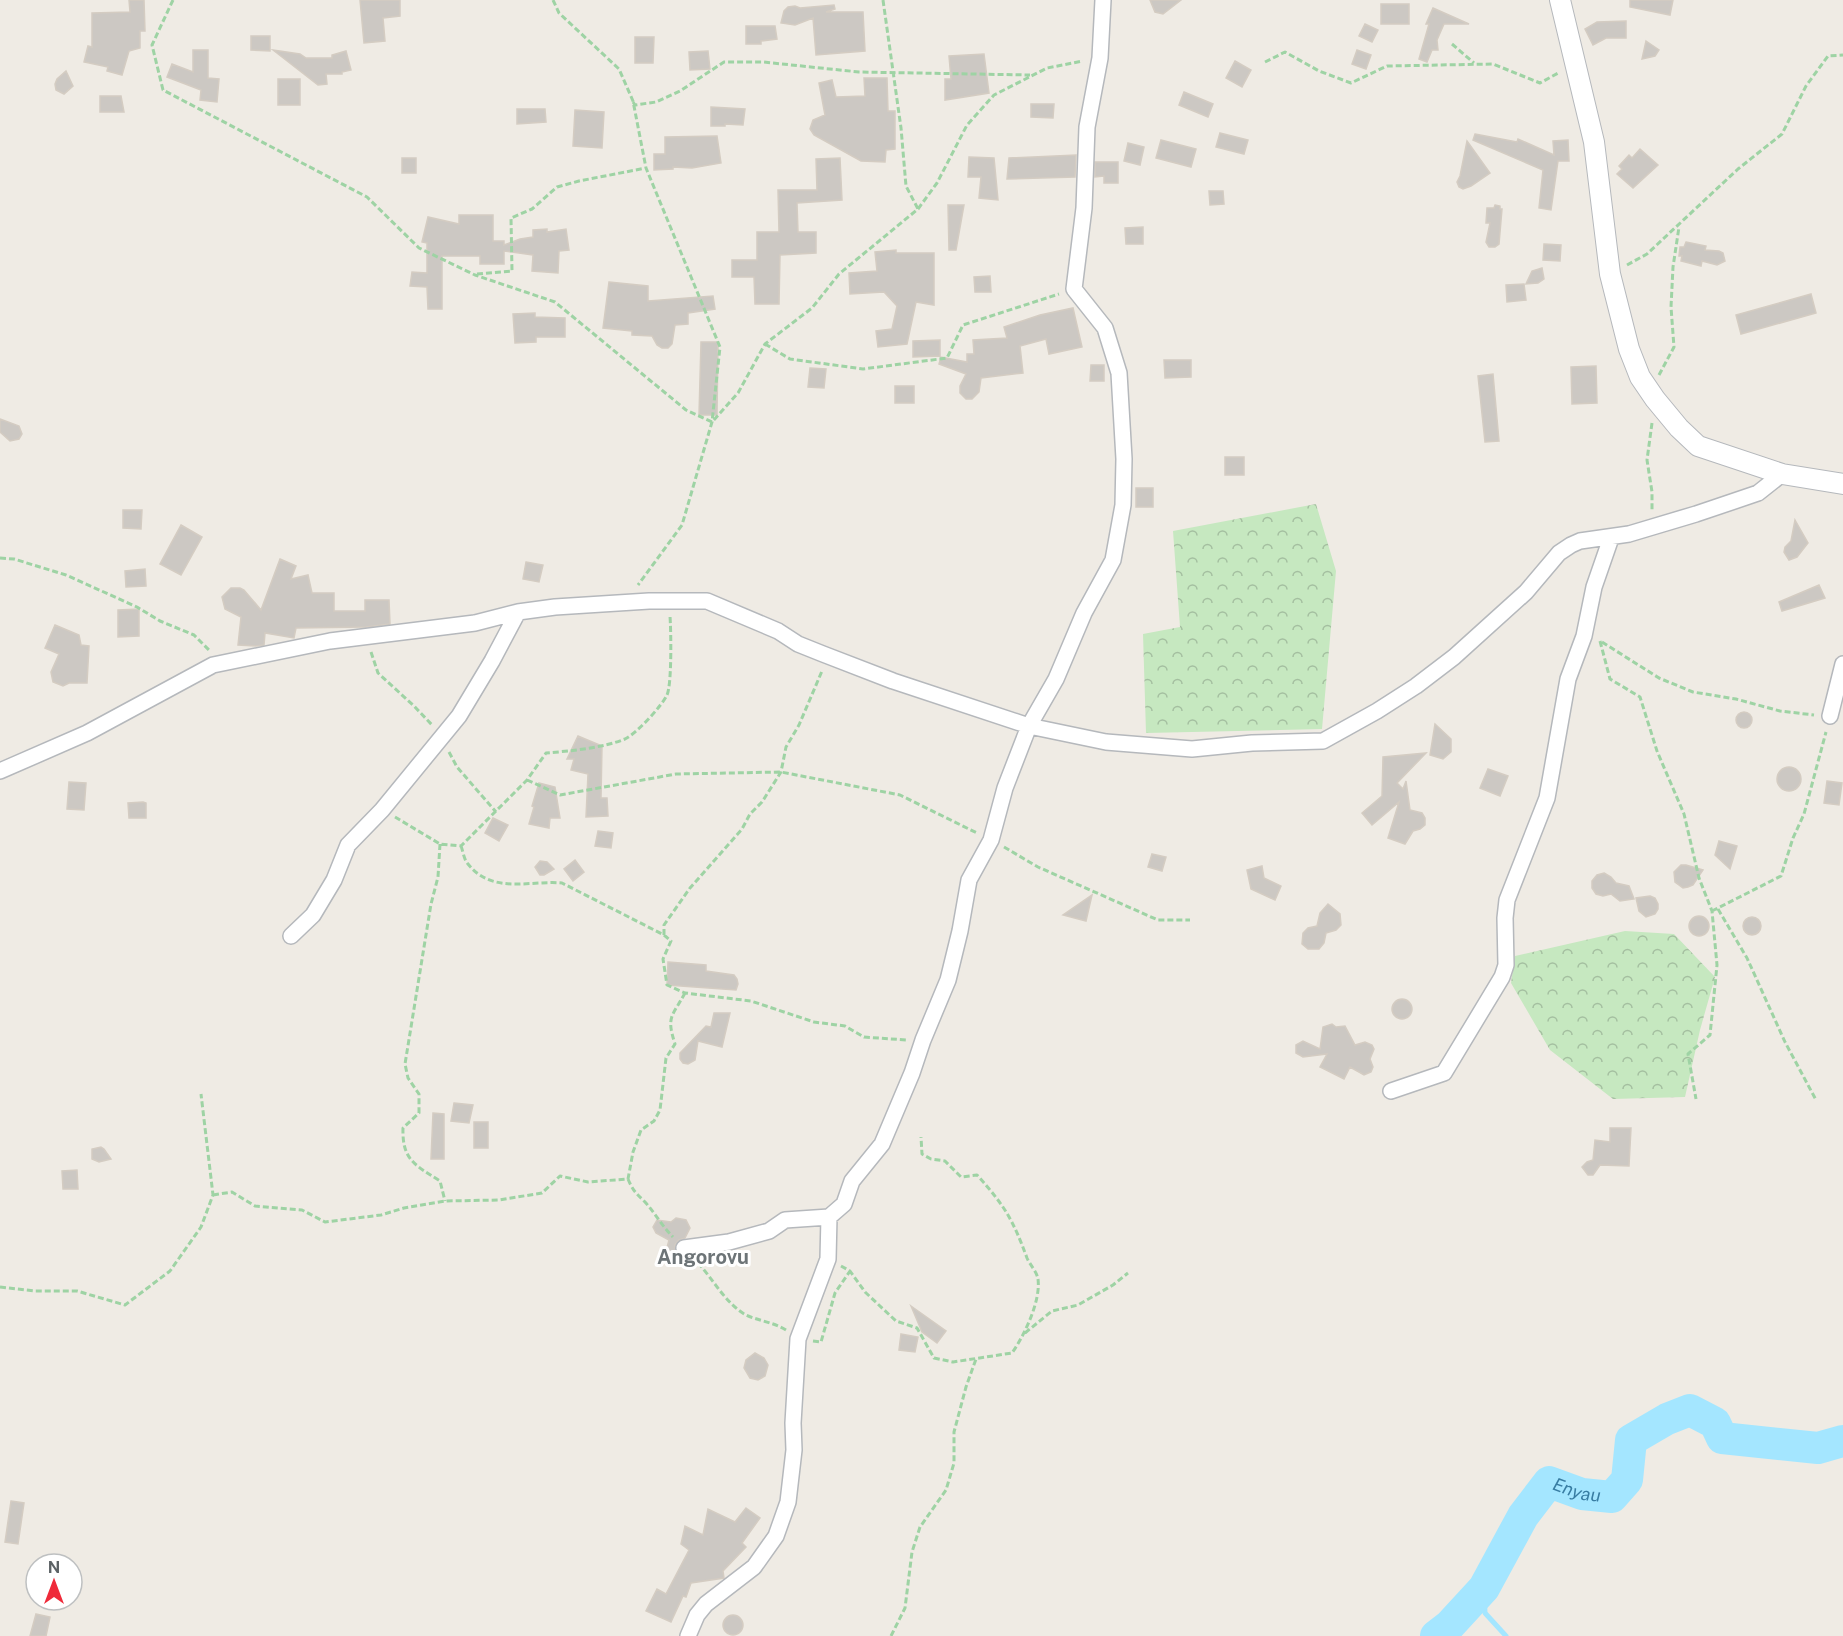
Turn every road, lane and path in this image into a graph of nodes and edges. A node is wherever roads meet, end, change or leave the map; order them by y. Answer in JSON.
{"nodes":[{"id":1,"x":173,"y":0,"type":"edge"},
{"id":2,"x":554,"y":0,"type":"edge"},
{"id":3,"x":883,"y":0,"type":"edge"},
{"id":4,"x":1103,"y":0,"type":"edge"},
{"id":5,"x":1560,"y":0,"type":"edge"},
{"id":6,"x":1452,"y":44,"type":"dead end"},
{"id":7,"x":1843,"y":55,"type":"edge"},
{"id":8,"x":1100,"y":58,"type":"junction"},
{"id":9,"x":1265,"y":62,"type":"dead end"},
{"id":10,"x":1574,"y":63,"type":"junction"},
{"id":11,"x":1476,"y":65,"type":"junction"},
{"id":12,"x":894,"y":72,"type":"junction"},
{"id":13,"x":1032,"y":75,"type":"junction"},
{"id":14,"x":633,"y":101,"type":"junction"},
{"id":15,"x":646,"y":168,"type":"junction"},
{"id":16,"x":918,"y":209,"type":"junction"},
{"id":17,"x":1610,"y":274,"type":"junction"},
{"id":18,"x":475,"y":275,"type":"junction"},
{"id":19,"x":1074,"y":289,"type":"junction"},
{"id":20,"x":765,"y":344,"type":"junction"},
{"id":21,"x":712,"y":422,"type":"junction"},
{"id":22,"x":1782,"y":474,"type":"junction"},
{"id":23,"x":1843,"y":484,"type":"edge"},
{"id":24,"x":1611,"y":538,"type":"junction"},
{"id":25,"x":0,"y":558,"type":"edge"},
{"id":26,"x":668,"y":602,"type":"junction"},
{"id":27,"x":624,"y":603,"type":"junction"},
{"id":28,"x":518,"y":612,"type":"junction"},
{"id":29,"x":365,"y":636,"type":"junction"},
{"id":30,"x":1584,"y":636,"type":"junction"},
{"id":31,"x":1601,"y":641,"type":"junction"},
{"id":32,"x":823,"y":654,"type":"junction"},
{"id":33,"x":1843,"y":664,"type":"edge"},
{"id":34,"x":213,"y":665,"type":"junction"},
{"id":35,"x":1830,"y":716,"type":"junction"},
{"id":36,"x":1029,"y":726,"type":"junction"},
{"id":37,"x":441,"y":738,"type":"junction"},
{"id":38,"x":0,"y":771,"type":"edge"},
{"id":39,"x":781,"y":772,"type":"junction"},
{"id":40,"x":527,"y":780,"type":"junction"},
{"id":41,"x":382,"y":810,"type":"junction"},
{"id":42,"x":496,"y":812,"type":"junction"},
{"id":43,"x":990,"y":840,"type":"junction"},
{"id":44,"x":440,"y":844,"type":"junction"},
{"id":45,"x":461,"y":846,"type":"junction"},
{"id":46,"x":1718,"y":909,"type":"junction"},
{"id":47,"x":1712,"y":911,"type":"junction"},
{"id":48,"x":1190,"y":920,"type":"dead end"},
{"id":49,"x":664,"y":935,"type":"junction"},
{"id":50,"x":291,"y":936,"type":"dead end"},
{"id":51,"x":685,"y":993,"type":"junction"},
{"id":52,"x":923,"y":1040,"type":"junction"},
{"id":53,"x":1391,"y":1091,"type":"dead end"},
{"id":54,"x":201,"y":1094,"type":"dead end"},
{"id":55,"x":1696,"y":1099,"type":"dead end"},
{"id":56,"x":1816,"y":1100,"type":"dead end"},
{"id":57,"x":921,"y":1137,"type":"dead end"},
{"id":58,"x":628,"y":1179,"type":"junction"},
{"id":59,"x":213,"y":1195,"type":"junction"},
{"id":60,"x":445,"y":1201,"type":"junction"},
{"id":61,"x":829,"y":1217,"type":"junction"},
{"id":62,"x":684,"y":1248,"type":"junction"},
{"id":63,"x":828,"y":1258,"type":"junction"},
{"id":64,"x":850,"y":1271,"type":"junction"},
{"id":65,"x":1128,"y":1273,"type":"dead end"},
{"id":66,"x":0,"y":1287,"type":"edge"},
{"id":67,"x":1024,"y":1334,"type":"junction"},
{"id":68,"x":798,"y":1339,"type":"junction"},
{"id":69,"x":976,"y":1358,"type":"junction"},
{"id":70,"x":688,"y":1636,"type":"edge"},
{"id":71,"x":891,"y":1636,"type":"edge"}],
"edges":[{"from":1,"to":18,"type":"path"},
{"from":2,"to":14,"type":"path"},
{"from":3,"to":12,"type":"path"},
{"from":4,"to":8,"type":"street"},
{"from":5,"to":10,"type":"street"},
{"from":6,"to":11,"type":"path"},
{"from":7,"to":17,"type":"path"},
{"from":8,"to":13,"type":"path"},
{"from":8,"to":19,"type":"street"},
{"from":9,"to":11,"type":"path"},
{"from":10,"to":11,"type":"path"},
{"from":10,"to":17,"type":"street"},
{"from":12,"to":13,"type":"path"},
{"from":12,"to":14,"type":"path"},
{"from":12,"to":16,"type":"path"},
{"from":13,"to":16,"type":"path"},
{"from":14,"to":15,"type":"path"},
{"from":15,"to":18,"type":"path"},
{"from":15,"to":21,"type":"path"},
{"from":16,"to":20,"type":"path"},
{"from":17,"to":22,"type":"street"},
{"from":18,"to":21,"type":"path"},
{"from":19,"to":20,"type":"path"},
{"from":19,"to":36,"type":"street"},
{"from":20,"to":21,"type":"path"},
{"from":21,"to":27,"type":"path"},
{"from":22,"to":23,"type":"street"},
{"from":22,"to":24,"type":"street"},
{"from":24,"to":30,"type":"street"},
{"from":24,"to":36,"type":"street"},
{"from":25,"to":34,"type":"path"},
{"from":26,"to":27,"type":"street"},
{"from":26,"to":32,"type":"street"},
{"from":26,"to":40,"type":"path"},
{"from":27,"to":28,"type":"street"},
{"from":28,"to":29,"type":"street"},
{"from":28,"to":37,"type":"street"},
{"from":29,"to":34,"type":"street"},
{"from":29,"to":37,"type":"path"},
{"from":30,"to":31,"type":"path"},
{"from":30,"to":53,"type":"street"},
{"from":31,"to":35,"type":"path"},
{"from":31,"to":47,"type":"path"},
{"from":32,"to":36,"type":"street"},
{"from":32,"to":39,"type":"path"},
{"from":33,"to":35,"type":"street"},
{"from":34,"to":38,"type":"street"},
{"from":35,"to":46,"type":"path"},
{"from":36,"to":43,"type":"street"},
{"from":37,"to":41,"type":"street"},
{"from":37,"to":42,"type":"path"},
{"from":39,"to":40,"type":"path"},
{"from":39,"to":43,"type":"path"},
{"from":39,"to":49,"type":"path"},
{"from":40,"to":42,"type":"path"},
{"from":41,"to":44,"type":"path"},
{"from":41,"to":50,"type":"street"},
{"from":42,"to":45,"type":"path"},
{"from":43,"to":48,"type":"path"},
{"from":43,"to":52,"type":"street"},
{"from":44,"to":45,"type":"path"},
{"from":44,"to":60,"type":"path"},
{"from":45,"to":49,"type":"path"},
{"from":46,"to":47,"type":"path"},
{"from":46,"to":56,"type":"path"},
{"from":47,"to":55,"type":"path"},
{"from":49,"to":51,"type":"path"},
{"from":51,"to":52,"type":"path"},
{"from":51,"to":58,"type":"path"},
{"from":52,"to":61,"type":"street"},
{"from":54,"to":59,"type":"path"},
{"from":57,"to":67,"type":"path"},
{"from":58,"to":60,"type":"path"},
{"from":58,"to":62,"type":"path"},
{"from":59,"to":60,"type":"path"},
{"from":59,"to":66,"type":"path"},
{"from":61,"to":62,"type":"street"},
{"from":61,"to":63,"type":"street"},
{"from":62,"to":68,"type":"path"},
{"from":63,"to":64,"type":"path"},
{"from":63,"to":68,"type":"street"},
{"from":64,"to":68,"type":"path"},
{"from":64,"to":69,"type":"path"},
{"from":65,"to":67,"type":"path"},
{"from":67,"to":69,"type":"path"},
{"from":68,"to":70,"type":"street"},
{"from":69,"to":71,"type":"path"}]}
